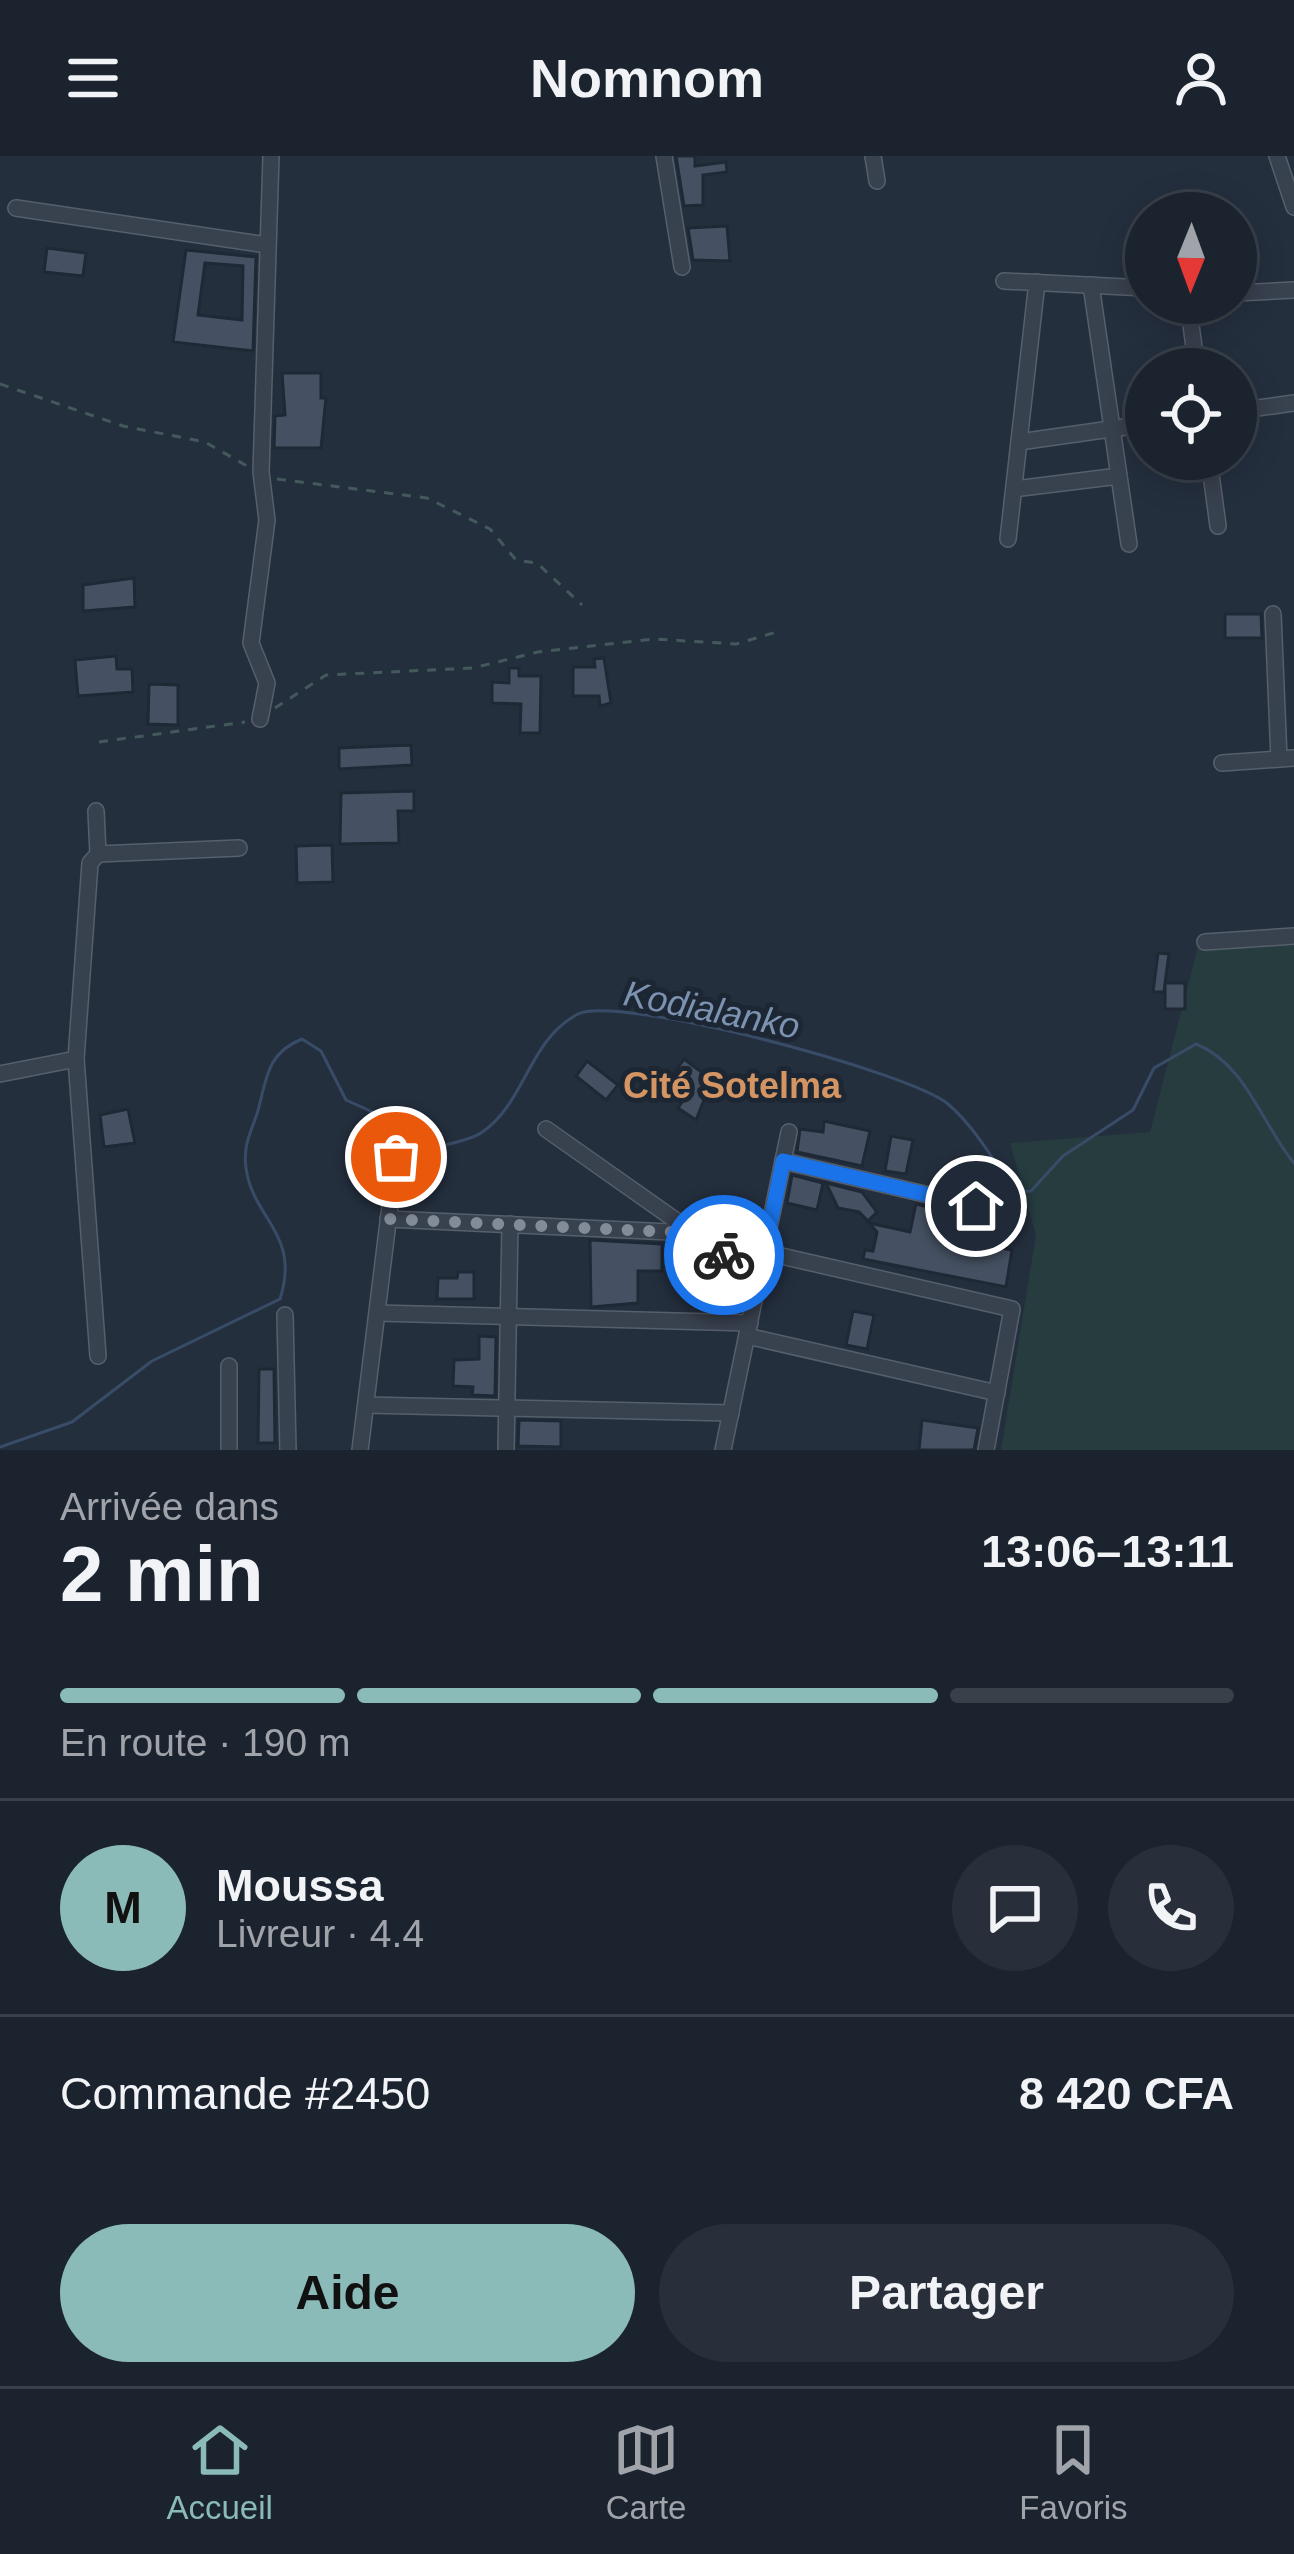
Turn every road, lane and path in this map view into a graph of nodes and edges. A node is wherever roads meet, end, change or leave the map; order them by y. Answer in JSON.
{"nodes":[{"id":1,"x":271,"y":156,"type":"edge"},
{"id":2,"x":664,"y":156,"type":"edge"},
{"id":3,"x":873,"y":156,"type":"edge"},
{"id":4,"x":1277,"y":156,"type":"edge"},
{"id":5,"x":1288,"y":173,"type":"edge"},
{"id":6,"x":877,"y":181,"type":"dead end"},
{"id":7,"x":1294,"y":207,"type":"edge"},
{"id":8,"x":16,"y":208,"type":"dead end"},
{"id":9,"x":267,"y":245,"type":"junction"},
{"id":10,"x":682,"y":267,"type":"dead end"},
{"id":11,"x":1004,"y":280,"type":"dead end"},
{"id":12,"x":1037,"y":282,"type":"junction"},
{"id":13,"x":1091,"y":285,"type":"junction"},
{"id":14,"x":1125,"y":287,"type":"edge"},
{"id":15,"x":1294,"y":290,"type":"edge"},
{"id":16,"x":1257,"y":291,"type":"edge"},
{"id":17,"x":0,"y":384,"type":"edge"},
{"id":18,"x":1294,"y":403,"type":"edge"},
{"id":19,"x":1257,"y":408,"type":"edge"},
{"id":20,"x":1125,"y":427,"type":"edge"},
{"id":21,"x":1112,"y":429,"type":"junction"},
{"id":22,"x":1019,"y":442,"type":"junction"},
{"id":23,"x":261,"y":472,"type":"junction"},
{"id":24,"x":1119,"y":476,"type":"junction"},
{"id":25,"x":1212,"y":480,"type":"edge"},
{"id":26,"x":1014,"y":489,"type":"junction"},
{"id":27,"x":1218,"y":526,"type":"dead end"},
{"id":28,"x":1008,"y":539,"type":"dead end"},
{"id":29,"x":1129,"y":544,"type":"dead end"},
{"id":30,"x":582,"y":605,"type":"dead end"},
{"id":31,"x":1273,"y":614,"type":"dead end"},
{"id":32,"x":780,"y":631,"type":"dead end"},
{"id":33,"x":260,"y":719,"type":"junction"},
{"id":34,"x":99,"y":742,"type":"dead end"},
{"id":35,"x":1287,"y":759,"type":"edge"},
{"id":36,"x":1222,"y":763,"type":"dead end"},
{"id":37,"x":96,"y":812,"type":"dead end"},
{"id":38,"x":239,"y":848,"type":"dead end"},
{"id":39,"x":98,"y":854,"type":"junction"},
{"id":40,"x":1294,"y":936,"type":"edge"},
{"id":41,"x":1205,"y":942,"type":"dead end"},
{"id":42,"x":76,"y":1059,"type":"junction"},
{"id":43,"x":0,"y":1074,"type":"edge"},
{"id":44,"x":546,"y":1129,"type":"dead end"},
{"id":45,"x":789,"y":1132,"type":"dead end"},
{"id":46,"x":396,"y":1157,"type":"dead end"},
{"id":47,"x":783,"y":1161,"type":"junction"},
{"id":48,"x":976,"y":1206,"type":"dead end"},
{"id":49,"x":388,"y":1219,"type":"junction"},
{"id":50,"x":510,"y":1224,"type":"junction"},
{"id":51,"x":692,"y":1233,"type":"junction"},
{"id":52,"x":764,"y":1252,"type":"junction"},
{"id":53,"x":759,"y":1279,"type":"junction"},
{"id":54,"x":377,"y":1313,"type":"junction"},
{"id":55,"x":285,"y":1315,"type":"dead end"},
{"id":56,"x":508,"y":1316,"type":"junction"},
{"id":57,"x":748,"y":1329,"type":"junction"},
{"id":58,"x":98,"y":1356,"type":"dead end"},
{"id":59,"x":229,"y":1366,"type":"dead end"},
{"id":60,"x":997,"y":1393,"type":"junction"},
{"id":61,"x":366,"y":1405,"type":"junction"},
{"id":62,"x":506,"y":1407,"type":"junction"},
{"id":63,"x":731,"y":1413,"type":"junction"},
{"id":64,"x":229,"y":1450,"type":"edge"},
{"id":65,"x":288,"y":1450,"type":"edge"},
{"id":66,"x":361,"y":1450,"type":"edge"},
{"id":67,"x":506,"y":1450,"type":"edge"},
{"id":68,"x":723,"y":1450,"type":"edge"},
{"id":69,"x":986,"y":1450,"type":"edge"}],
"edges":[{"from":1,"to":9,"type":"street"},
{"from":2,"to":10,"type":"street"},
{"from":3,"to":6,"type":"street"},
{"from":4,"to":5,"type":"street"},
{"from":5,"to":7,"type":"street"},
{"from":8,"to":9,"type":"street"},
{"from":9,"to":23,"type":"street"},
{"from":11,"to":12,"type":"street"},
{"from":12,"to":13,"type":"street"},
{"from":12,"to":22,"type":"street"},
{"from":13,"to":14,"type":"street"},
{"from":13,"to":21,"type":"street"},
{"from":15,"to":16,"type":"street"},
{"from":17,"to":23,"type":"path"},
{"from":18,"to":19,"type":"street"},
{"from":20,"to":21,"type":"street"},
{"from":21,"to":22,"type":"street"},
{"from":21,"to":24,"type":"street"},
{"from":22,"to":26,"type":"street"},
{"from":23,"to":30,"type":"path"},
{"from":23,"to":33,"type":"street"},
{"from":24,"to":26,"type":"street"},
{"from":24,"to":29,"type":"street"},
{"from":25,"to":27,"type":"street"},
{"from":26,"to":28,"type":"street"},
{"from":31,"to":35,"type":"street"},
{"from":32,"to":33,"type":"path"},
{"from":33,"to":34,"type":"path"},
{"from":35,"to":36,"type":"street"},
{"from":37,"to":39,"type":"street"},
{"from":38,"to":39,"type":"street"},
{"from":39,"to":42,"type":"street"},
{"from":40,"to":41,"type":"street"},
{"from":42,"to":43,"type":"street"},
{"from":42,"to":58,"type":"street"},
{"from":44,"to":51,"type":"street"},
{"from":45,"to":47,"type":"street"},
{"from":46,"to":49,"type":"street"},
{"from":47,"to":48,"type":"street"},
{"from":47,"to":52,"type":"street"},
{"from":49,"to":50,"type":"street"},
{"from":49,"to":54,"type":"street"},
{"from":50,"to":51,"type":"street"},
{"from":50,"to":56,"type":"street"},
{"from":51,"to":53,"type":"street"},
{"from":52,"to":53,"type":"street"},
{"from":52,"to":60,"type":"street"},
{"from":53,"to":57,"type":"street"},
{"from":54,"to":56,"type":"street"},
{"from":54,"to":61,"type":"street"},
{"from":55,"to":65,"type":"street"},
{"from":56,"to":57,"type":"street"},
{"from":56,"to":62,"type":"street"},
{"from":57,"to":60,"type":"street"},
{"from":57,"to":63,"type":"street"},
{"from":59,"to":64,"type":"street"},
{"from":60,"to":69,"type":"street"},
{"from":61,"to":62,"type":"street"},
{"from":61,"to":66,"type":"street"},
{"from":62,"to":63,"type":"street"},
{"from":62,"to":67,"type":"street"},
{"from":63,"to":68,"type":"street"}]}
